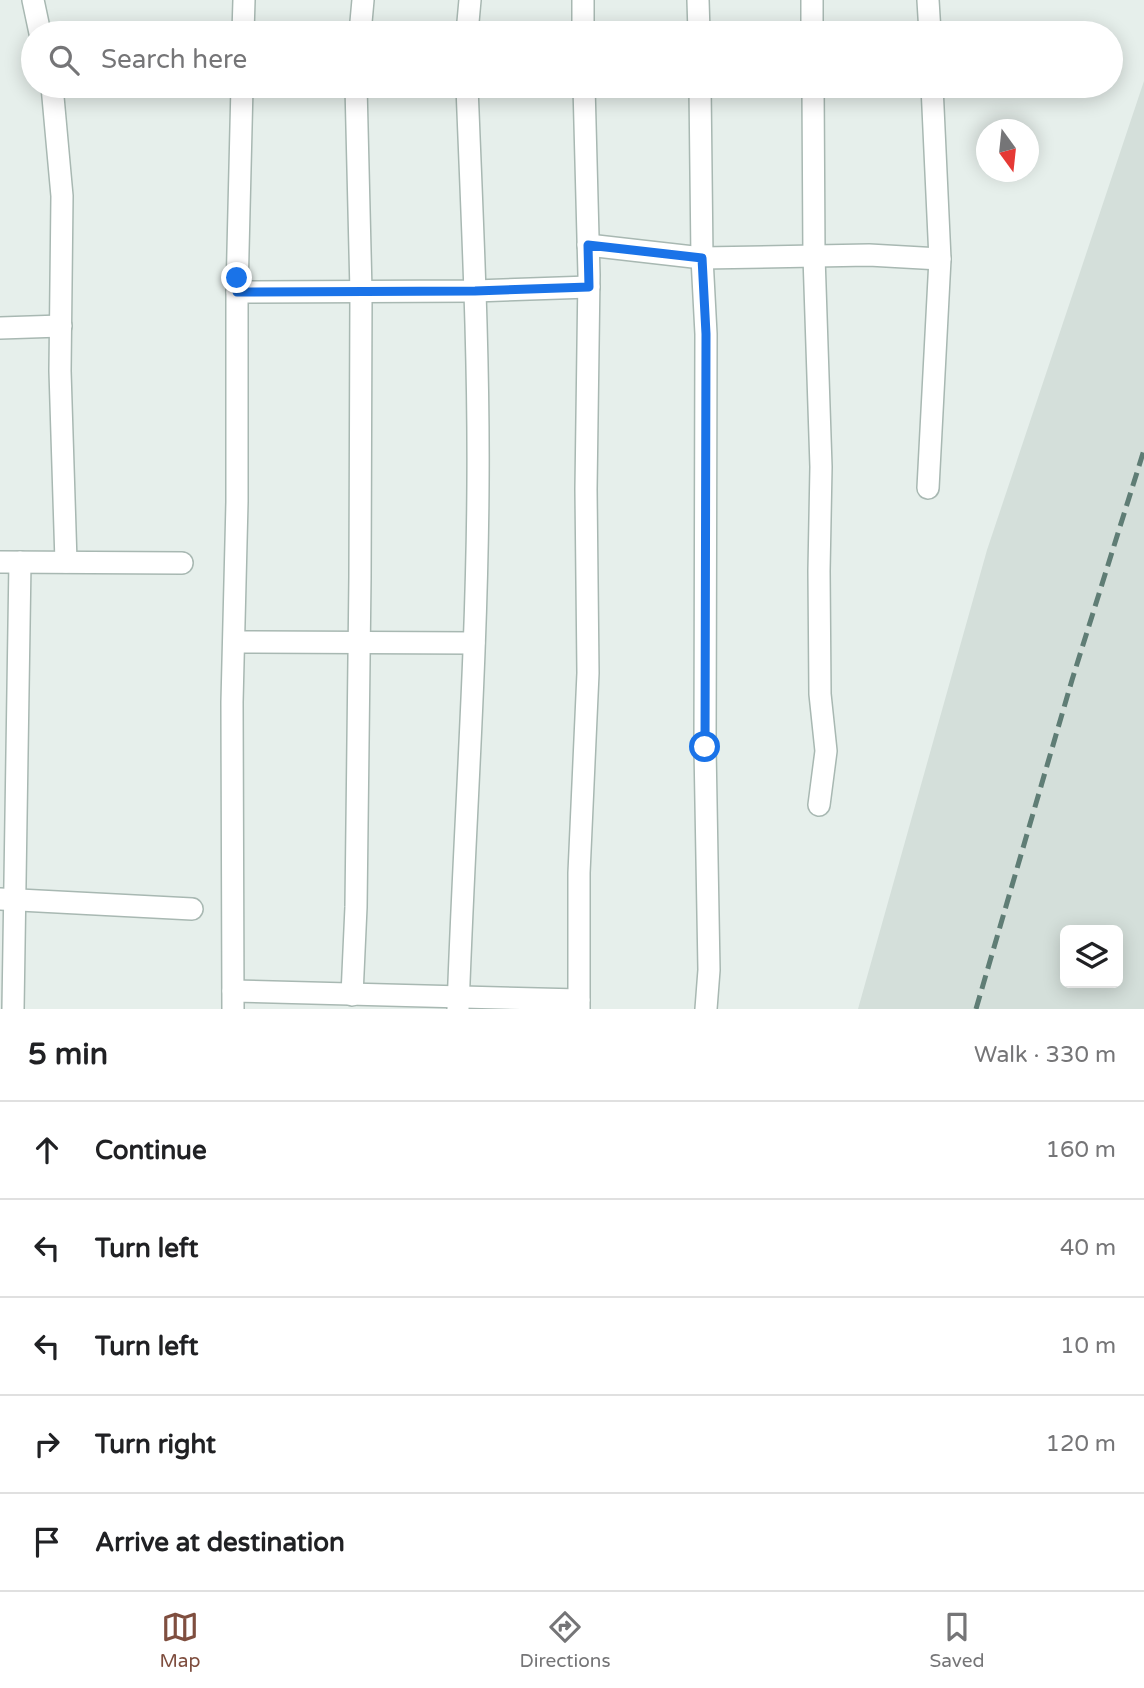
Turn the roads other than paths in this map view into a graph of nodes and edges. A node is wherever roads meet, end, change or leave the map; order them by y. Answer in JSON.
{"nodes":[{"id":1,"x":33,"y":0,"type":"edge"},
{"id":2,"x":244,"y":0,"type":"edge"},
{"id":3,"x":363,"y":0,"type":"edge"},
{"id":4,"x":470,"y":0,"type":"edge"},
{"id":5,"x":583,"y":0,"type":"edge"},
{"id":6,"x":698,"y":0,"type":"edge"},
{"id":7,"x":812,"y":0,"type":"edge"},
{"id":8,"x":928,"y":0,"type":"edge"},
{"id":9,"x":37,"y":21,"type":"edge"},
{"id":10,"x":243,"y":21,"type":"edge"},
{"id":11,"x":361,"y":21,"type":"edge"},
{"id":12,"x":468,"y":21,"type":"edge"},
{"id":13,"x":583,"y":21,"type":"edge"},
{"id":14,"x":699,"y":21,"type":"edge"},
{"id":15,"x":812,"y":21,"type":"edge"},
{"id":16,"x":929,"y":21,"type":"edge"},
{"id":17,"x":55,"y":98,"type":"edge"},
{"id":18,"x":242,"y":98,"type":"edge"},
{"id":19,"x":356,"y":98,"type":"edge"},
{"id":20,"x":467,"y":98,"type":"edge"},
{"id":21,"x":584,"y":98,"type":"edge"},
{"id":22,"x":700,"y":98,"type":"edge"},
{"id":23,"x":813,"y":98,"type":"edge"},
{"id":24,"x":933,"y":98,"type":"edge"},
{"id":25,"x":588,"y":245,"type":"junction"},
{"id":26,"x":814,"y":256,"type":"junction"},
{"id":27,"x":702,"y":258,"type":"junction"},
{"id":28,"x":940,"y":259,"type":"junction"},
{"id":29,"x":589,"y":287,"type":"junction"},
{"id":30,"x":475,"y":291,"type":"junction"},
{"id":31,"x":237,"y":292,"type":"junction"},
{"id":32,"x":361,"y":292,"type":"junction"},
{"id":33,"x":61,"y":326,"type":"junction"},
{"id":34,"x":0,"y":328,"type":"edge"},
{"id":35,"x":928,"y":488,"type":"dead end"},
{"id":36,"x":10,"y":562,"type":"edge"},
{"id":37,"x":66,"y":562,"type":"junction"},
{"id":38,"x":182,"y":563,"type":"dead end"},
{"id":39,"x":234,"y":642,"type":"junction"},
{"id":40,"x":359,"y":643,"type":"junction"},
{"id":41,"x":474,"y":643,"type":"junction"},
{"id":42,"x":9,"y":739,"type":"edge"},
{"id":43,"x":819,"y":805,"type":"dead end"},
{"id":44,"x":8,"y":900,"type":"edge"},
{"id":45,"x":192,"y":909,"type":"dead end"},
{"id":46,"x":341,"y":999,"type":"edge"},
{"id":47,"x":233,"y":1000,"type":"edge"},
{"id":48,"x":459,"y":1003,"type":"edge"},
{"id":49,"x":579,"y":1004,"type":"edge"},
{"id":50,"x":13,"y":1009,"type":"edge"},
{"id":51,"x":706,"y":1009,"type":"edge"}],
"edges":[{"from":1,"to":9,"type":"street"},
{"from":2,"to":10,"type":"street"},
{"from":3,"to":11,"type":"street"},
{"from":4,"to":12,"type":"street"},
{"from":5,"to":13,"type":"street"},
{"from":6,"to":14,"type":"street"},
{"from":7,"to":15,"type":"street"},
{"from":8,"to":16,"type":"street"},
{"from":17,"to":33,"type":"street"},
{"from":18,"to":31,"type":"street"},
{"from":19,"to":32,"type":"street"},
{"from":20,"to":30,"type":"street"},
{"from":21,"to":25,"type":"street"},
{"from":22,"to":27,"type":"street"},
{"from":23,"to":26,"type":"street"},
{"from":24,"to":28,"type":"street"},
{"from":25,"to":27,"type":"street"},
{"from":25,"to":29,"type":"street"},
{"from":26,"to":27,"type":"street"},
{"from":26,"to":28,"type":"street"},
{"from":26,"to":43,"type":"street"},
{"from":27,"to":51,"type":"street"},
{"from":28,"to":35,"type":"street"},
{"from":29,"to":30,"type":"street"},
{"from":29,"to":49,"type":"street"},
{"from":30,"to":32,"type":"street"},
{"from":30,"to":41,"type":"street"},
{"from":31,"to":32,"type":"street"},
{"from":31,"to":39,"type":"street"},
{"from":32,"to":40,"type":"street"},
{"from":33,"to":34,"type":"street"},
{"from":33,"to":37,"type":"street"},
{"from":36,"to":37,"type":"street"},
{"from":36,"to":42,"type":"street"},
{"from":37,"to":38,"type":"street"},
{"from":39,"to":40,"type":"street"},
{"from":39,"to":47,"type":"street"},
{"from":40,"to":41,"type":"street"},
{"from":40,"to":46,"type":"street"},
{"from":41,"to":48,"type":"street"},
{"from":42,"to":44,"type":"street"},
{"from":44,"to":45,"type":"street"},
{"from":44,"to":50,"type":"street"},
{"from":46,"to":47,"type":"street"},
{"from":46,"to":48,"type":"street"},
{"from":48,"to":49,"type":"street"}]}
